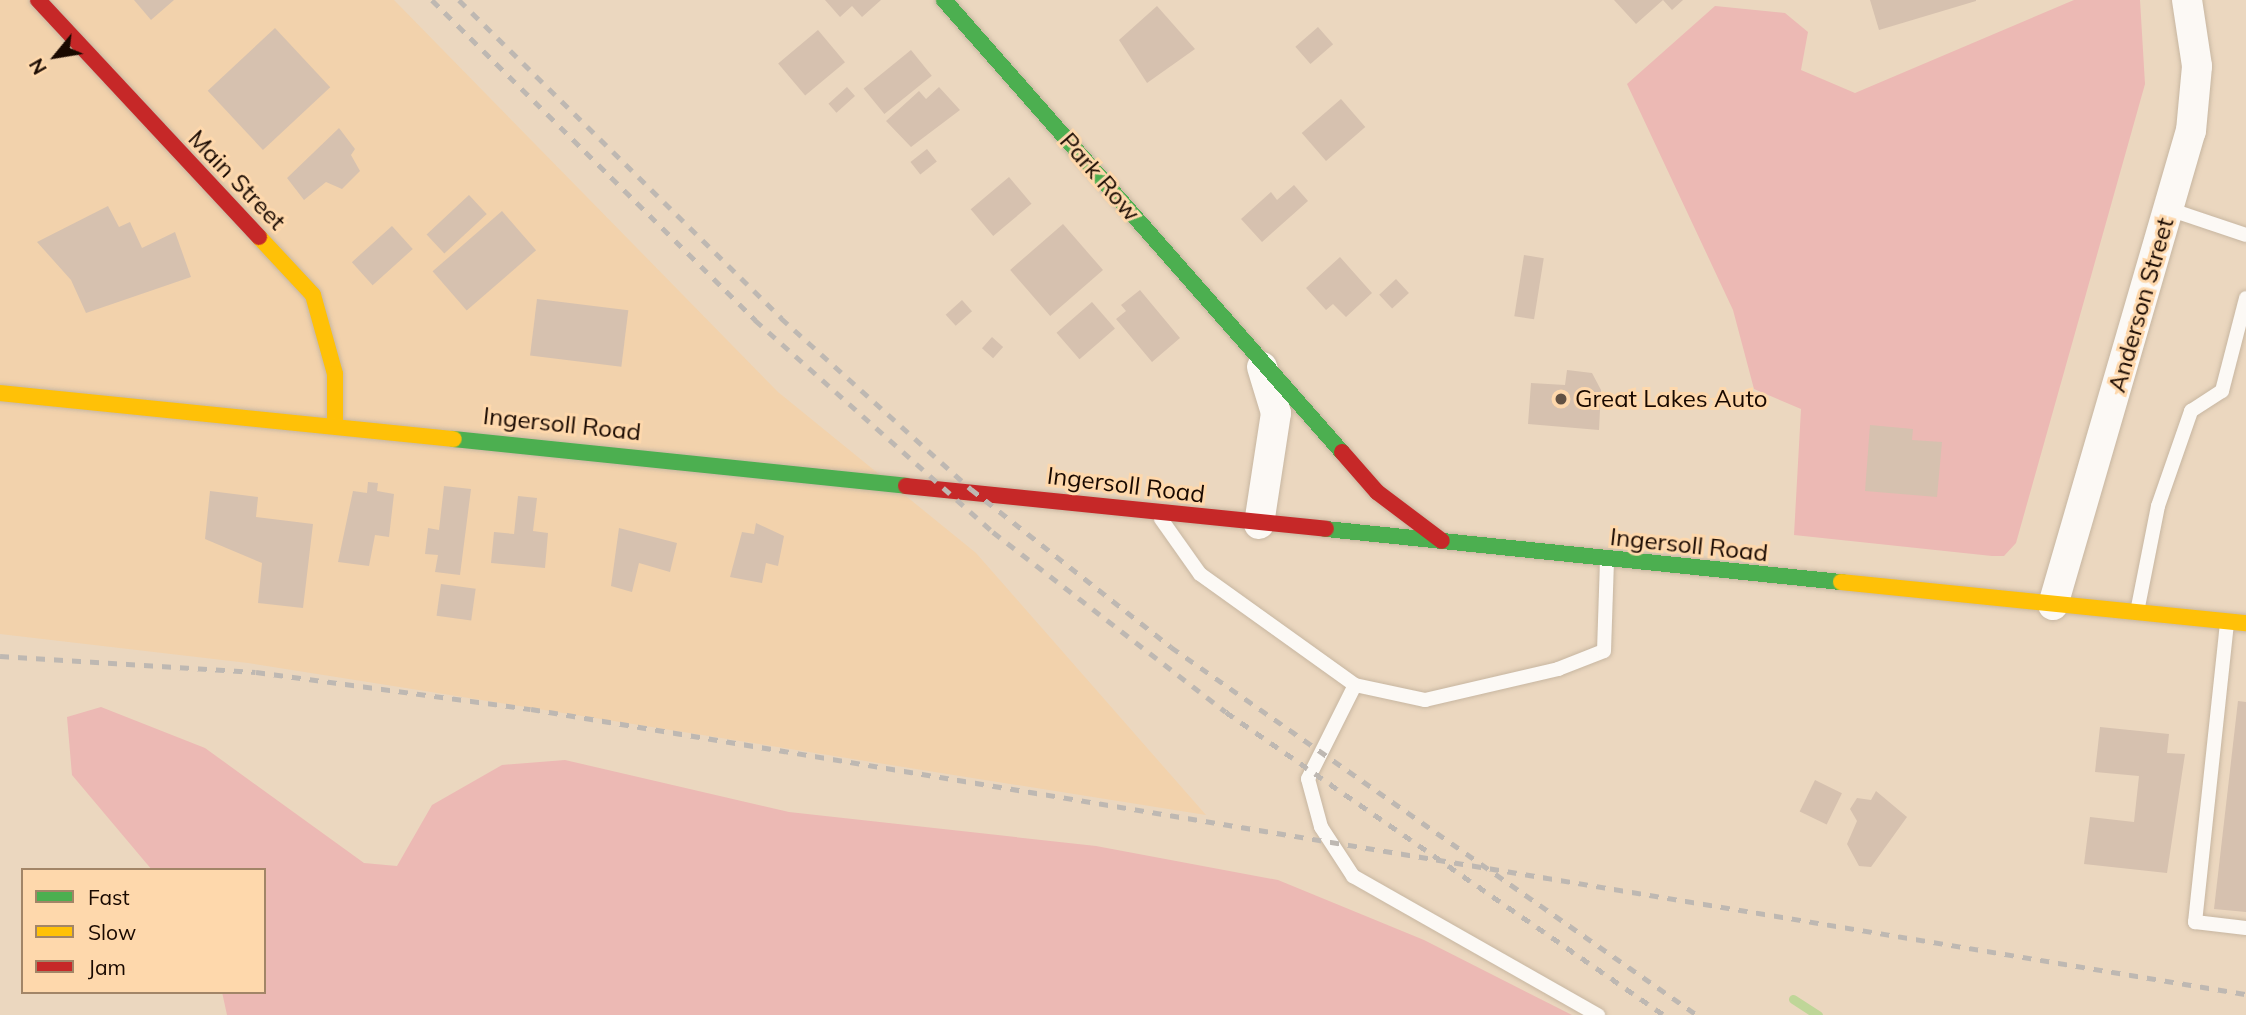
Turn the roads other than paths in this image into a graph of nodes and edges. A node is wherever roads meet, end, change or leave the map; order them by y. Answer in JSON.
{"nodes":[{"id":1,"x":38,"y":0,"type":"edge"},
{"id":2,"x":944,"y":0,"type":"edge"},
{"id":3,"x":2188,"y":0,"type":"edge"},
{"id":4,"x":2169,"y":209,"type":"junction"},
{"id":5,"x":2246,"y":235,"type":"edge"},
{"id":6,"x":2246,"y":298,"type":"edge"},
{"id":7,"x":1257,"y":354,"type":"junction"},
{"id":8,"x":0,"y":393,"type":"edge"},
{"id":9,"x":335,"y":423,"type":"junction"},
{"id":10,"x":1157,"y":512,"type":"junction"},
{"id":11,"x":1259,"y":524,"type":"junction"},
{"id":12,"x":1447,"y":544,"type":"junction"},
{"id":13,"x":1607,"y":559,"type":"junction"},
{"id":14,"x":2053,"y":605,"type":"junction"},
{"id":15,"x":2137,"y":613,"type":"junction"},
{"id":16,"x":2228,"y":621,"type":"junction"},
{"id":17,"x":2246,"y":623,"type":"edge"},
{"id":18,"x":1355,"y":685,"type":"junction"},
{"id":19,"x":2246,"y":928,"type":"edge"},
{"id":20,"x":1598,"y":1015,"type":"edge"}],
"edges":[{"from":1,"to":9,"type":"main road","name":"Main Street"},
{"from":2,"to":7,"type":"main road","name":"Park Row"},
{"from":3,"to":4,"type":"street","name":"Anderson Street"},
{"from":4,"to":5,"type":"lane"},
{"from":4,"to":14,"type":"street","name":"Anderson Street"},
{"from":6,"to":15,"type":"lane"},
{"from":7,"to":11,"type":"street","name":"Park Row"},
{"from":7,"to":12,"type":"main road","name":"Park Row"},
{"from":8,"to":9,"type":"main road","name":"Ingersoll Road"},
{"from":9,"to":10,"type":"main road","name":"Ingersoll Road"},
{"from":10,"to":11,"type":"main road","name":"Ingersoll Road"},
{"from":10,"to":18,"type":"lane"},
{"from":11,"to":12,"type":"main road","name":"Ingersoll Road"},
{"from":12,"to":13,"type":"main road","name":"Ingersoll Road"},
{"from":13,"to":14,"type":"main road","name":"Ingersoll Road"},
{"from":13,"to":18,"type":"lane"},
{"from":14,"to":15,"type":"main road","name":"Ingersoll Road"},
{"from":15,"to":16,"type":"main road","name":"Ingersoll Road"},
{"from":16,"to":17,"type":"main road","name":"Ingersoll Road"},
{"from":16,"to":19,"type":"lane"},
{"from":18,"to":20,"type":"lane"}]}
